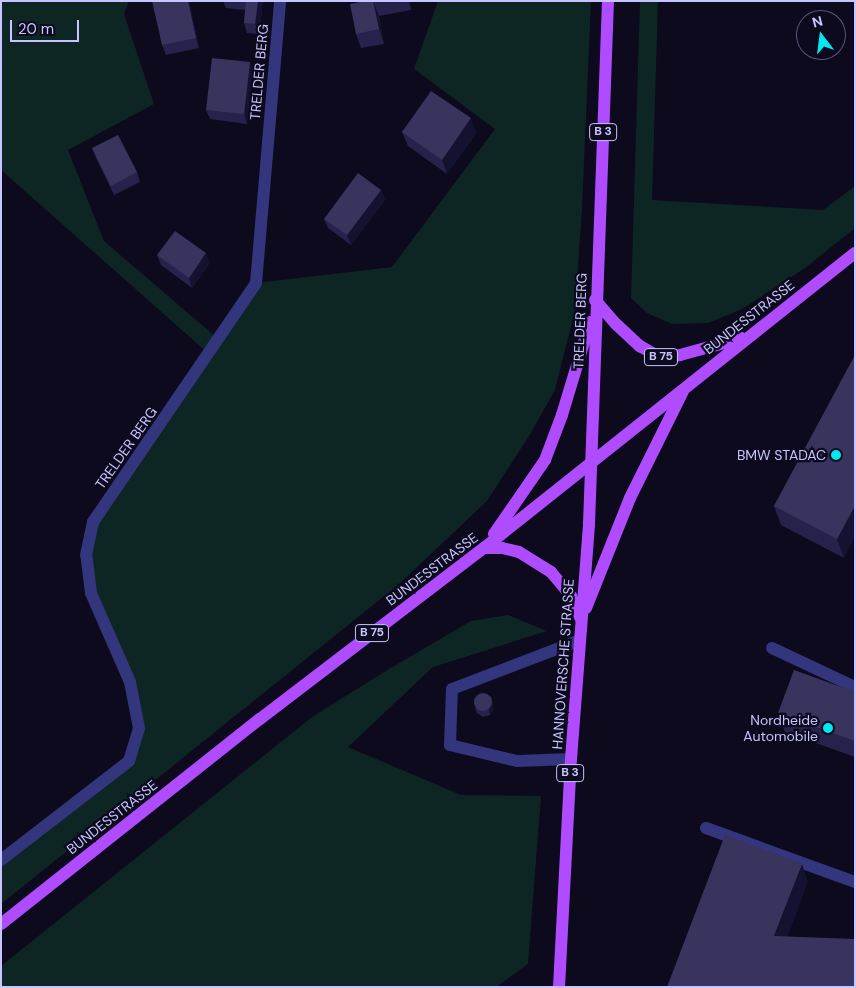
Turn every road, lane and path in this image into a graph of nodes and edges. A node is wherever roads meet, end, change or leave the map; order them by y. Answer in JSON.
{"nodes":[{"id":1,"x":280,"y":1,"type":"edge"},
{"id":2,"x":608,"y":1,"type":"edge"},
{"id":3,"x":855,"y":253,"type":"edge"},
{"id":4,"x":595,"y":300,"type":"junction"},
{"id":5,"x":747,"y":337,"type":"junction"},
{"id":6,"x":685,"y":387,"type":"junction"},
{"id":7,"x":590,"y":462,"type":"junction"},
{"id":8,"x":484,"y":548,"type":"junction"},
{"id":9,"x":581,"y":620,"type":"junction"},
{"id":10,"x":580,"y":640,"type":"junction"},
{"id":11,"x":772,"y":648,"type":"dead end"},
{"id":12,"x":855,"y":687,"type":"edge"},
{"id":13,"x":571,"y":759,"type":"junction"},
{"id":14,"x":706,"y":828,"type":"dead end"},
{"id":15,"x":1,"y":860,"type":"edge"},
{"id":16,"x":855,"y":882,"type":"edge"},
{"id":17,"x":1,"y":924,"type":"edge"},
{"id":18,"x":559,"y":987,"type":"edge"}],
"edges":[{"from":1,"to":15,"type":"street","name":"TRELDER BERG"},
{"from":2,"to":4,"type":"main road","name":"TRELDER BERG","number":"B 3"},
{"from":3,"to":5,"type":"main road","name":"BUNDESSTRASSE","number":"B 75"},
{"from":4,"to":5,"type":"main road","number":"B 75"},
{"from":4,"to":7,"type":"main road","name":"TRELDER BERG","number":"B 3"},
{"from":4,"to":8,"type":"main road","number":"B 3"},
{"from":5,"to":6,"type":"main road","name":"BUNDESSTRASSE","number":"B 75"},
{"from":6,"to":7,"type":"main road","name":"BUNDESSTRASSE","number":"B 75"},
{"from":6,"to":9,"type":"main road","number":"B 3"},
{"from":7,"to":8,"type":"main road","name":"BUNDESSTRASSE","number":"B 75"},
{"from":7,"to":9,"type":"main road","name":"HANNOVERSCHE STRASSE","number":"B 3"},
{"from":8,"to":9,"type":"main road"},
{"from":8,"to":17,"type":"main road","name":"BUNDESSTRASSE","number":"B 75"},
{"from":9,"to":10,"type":"main road","name":"HANNOVERSCHE STRASSE","number":"B 3"},
{"from":10,"to":13,"type":"main road","name":"HANNOVERSCHE STRASSE","number":"B 3"},
{"from":10,"to":13,"type":"street"},
{"from":11,"to":12,"type":"street"},
{"from":13,"to":18,"type":"main road","name":"HANNOVERSCHE STRASSE","number":"B 3"},
{"from":14,"to":16,"type":"street"}]}
